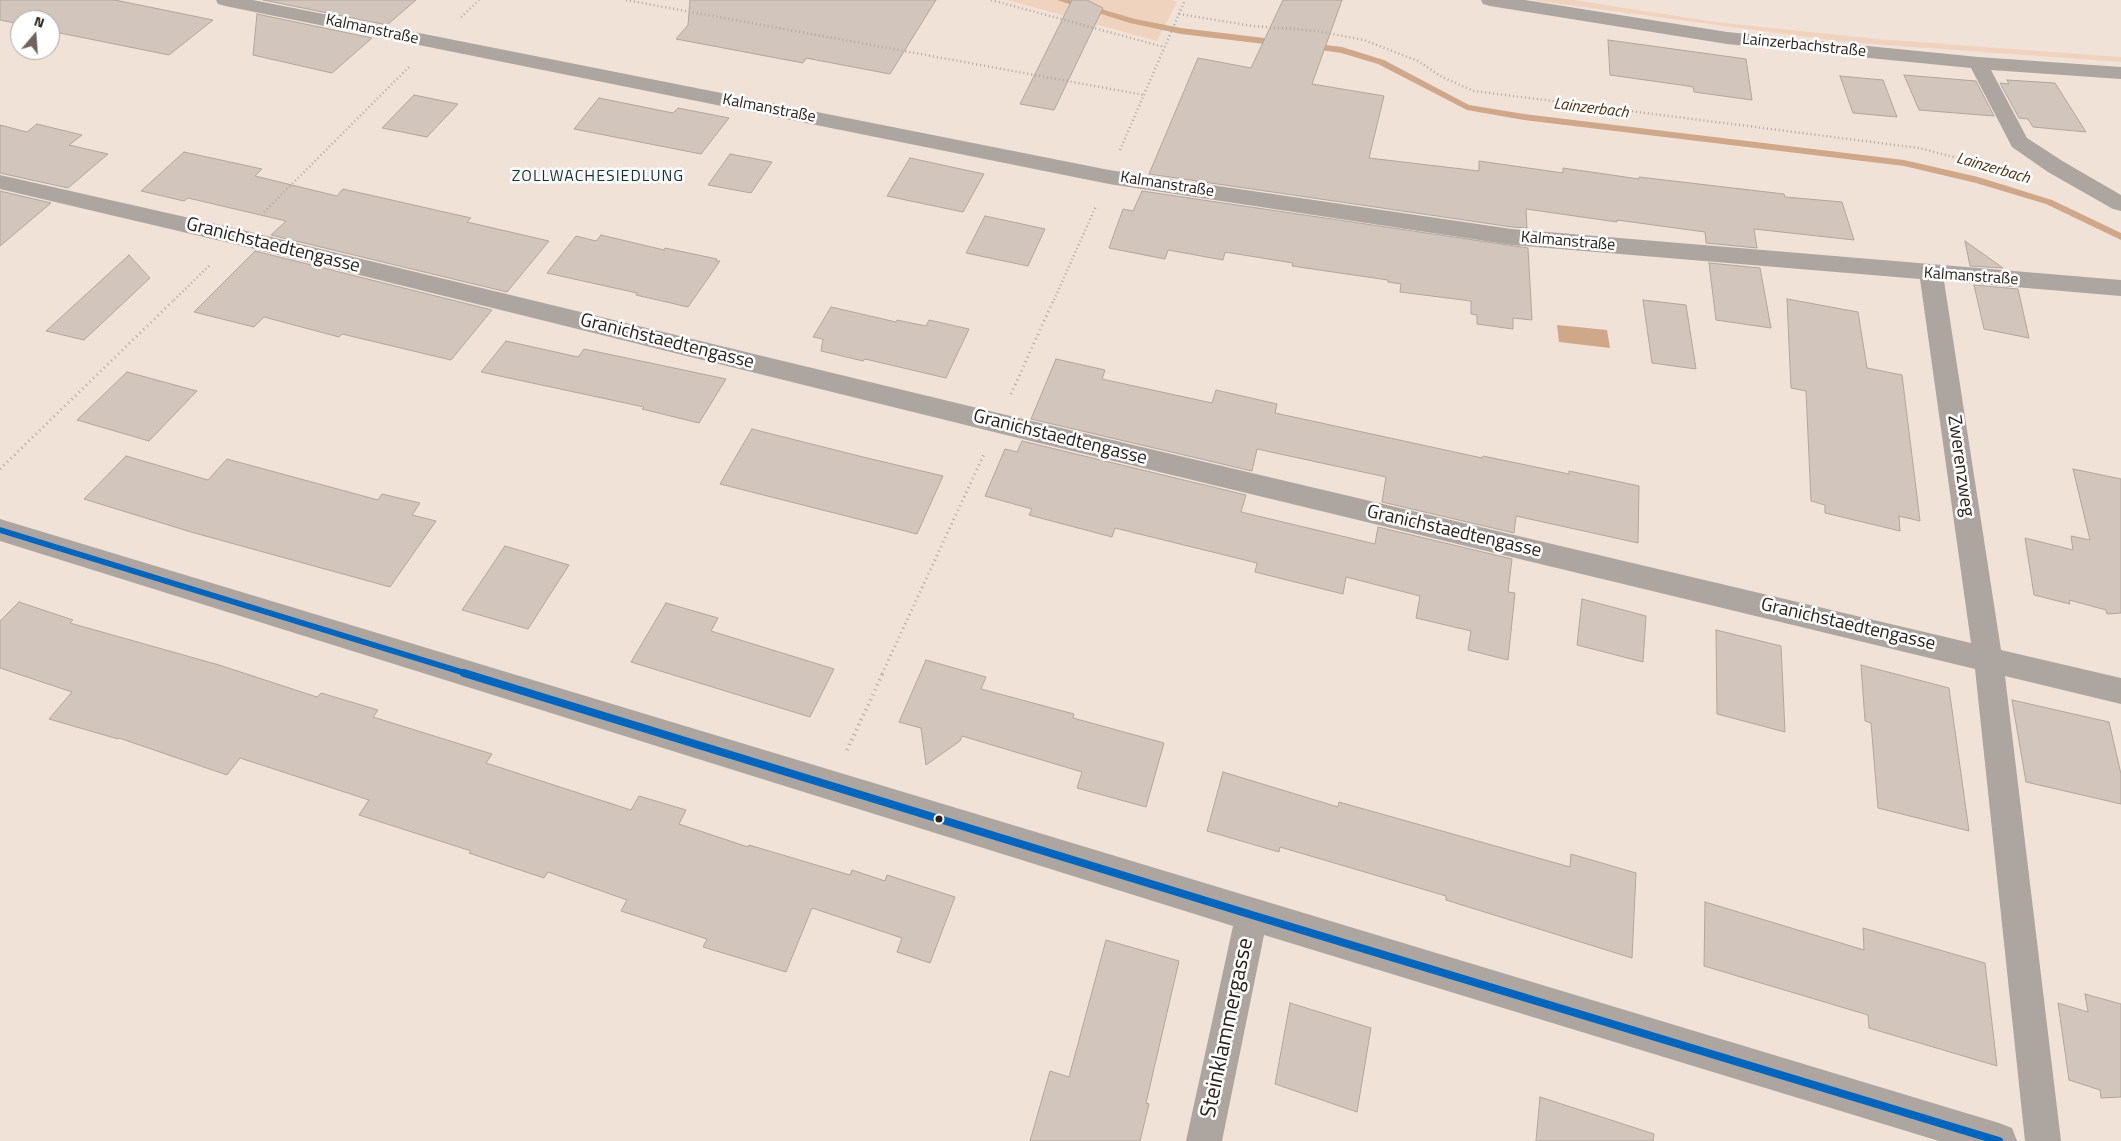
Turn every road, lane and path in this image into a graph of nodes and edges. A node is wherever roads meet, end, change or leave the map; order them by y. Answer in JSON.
{"nodes":[{"id":1,"x":225,"y":0,"type":"edge"},
{"id":2,"x":626,"y":0,"type":"edge"},
{"id":3,"x":991,"y":0,"type":"edge"},
{"id":4,"x":1185,"y":0,"type":"edge"},
{"id":5,"x":1490,"y":0,"type":"edge"},
{"id":6,"x":1178,"y":16,"type":"junction"},
{"id":7,"x":1168,"y":40,"type":"dead end"},
{"id":8,"x":1164,"y":47,"type":"dead end"},
{"id":9,"x":1978,"y":63,"type":"junction"},
{"id":10,"x":2121,"y":73,"type":"edge"},
{"id":11,"x":1144,"y":95,"type":"dead end"},
{"id":12,"x":2056,"y":166,"type":"junction"},
{"id":13,"x":0,"y":182,"type":"edge"},
{"id":14,"x":2121,"y":204,"type":"edge"},
{"id":15,"x":1931,"y":274,"type":"junction"},
{"id":16,"x":2121,"y":288,"type":"edge"},
{"id":17,"x":0,"y":530,"type":"edge"},
{"id":18,"x":1988,"y":659,"type":"junction"},
{"id":19,"x":2121,"y":691,"type":"edge"},
{"id":20,"x":1252,"y":915,"type":"junction"},
{"id":21,"x":1204,"y":1141,"type":"edge"},
{"id":22,"x":1999,"y":1141,"type":"edge"},
{"id":23,"x":2043,"y":1141,"type":"edge"}],
"edges":[{"from":1,"to":15,"type":"street","name":"Kalmanstraße"},
{"from":2,"to":11,"type":"path"},
{"from":3,"to":8,"type":"path"},
{"from":4,"to":6,"type":"path"},
{"from":5,"to":9,"type":"street","name":"Lainzerbachstraße"},
{"from":6,"to":7,"type":"path"},
{"from":6,"to":12,"type":"path"},
{"from":9,"to":10,"type":"street","name":"Lainzerbachstraße"},
{"from":9,"to":12,"type":"street"},
{"from":12,"to":14,"type":"street"},
{"from":13,"to":18,"type":"street","name":"Granichstaedtengasse"},
{"from":15,"to":16,"type":"street","name":"Kalmanstraße"},
{"from":15,"to":18,"type":"street","name":"Zwerenzweg"},
{"from":17,"to":20,"type":"street"},
{"from":18,"to":19,"type":"street","name":"Granichstaedtengasse"},
{"from":18,"to":23,"type":"street","name":"Zwerenzweg"},
{"from":20,"to":21,"type":"street","name":"Steinklammergasse"},
{"from":20,"to":22,"type":"street"}]}
